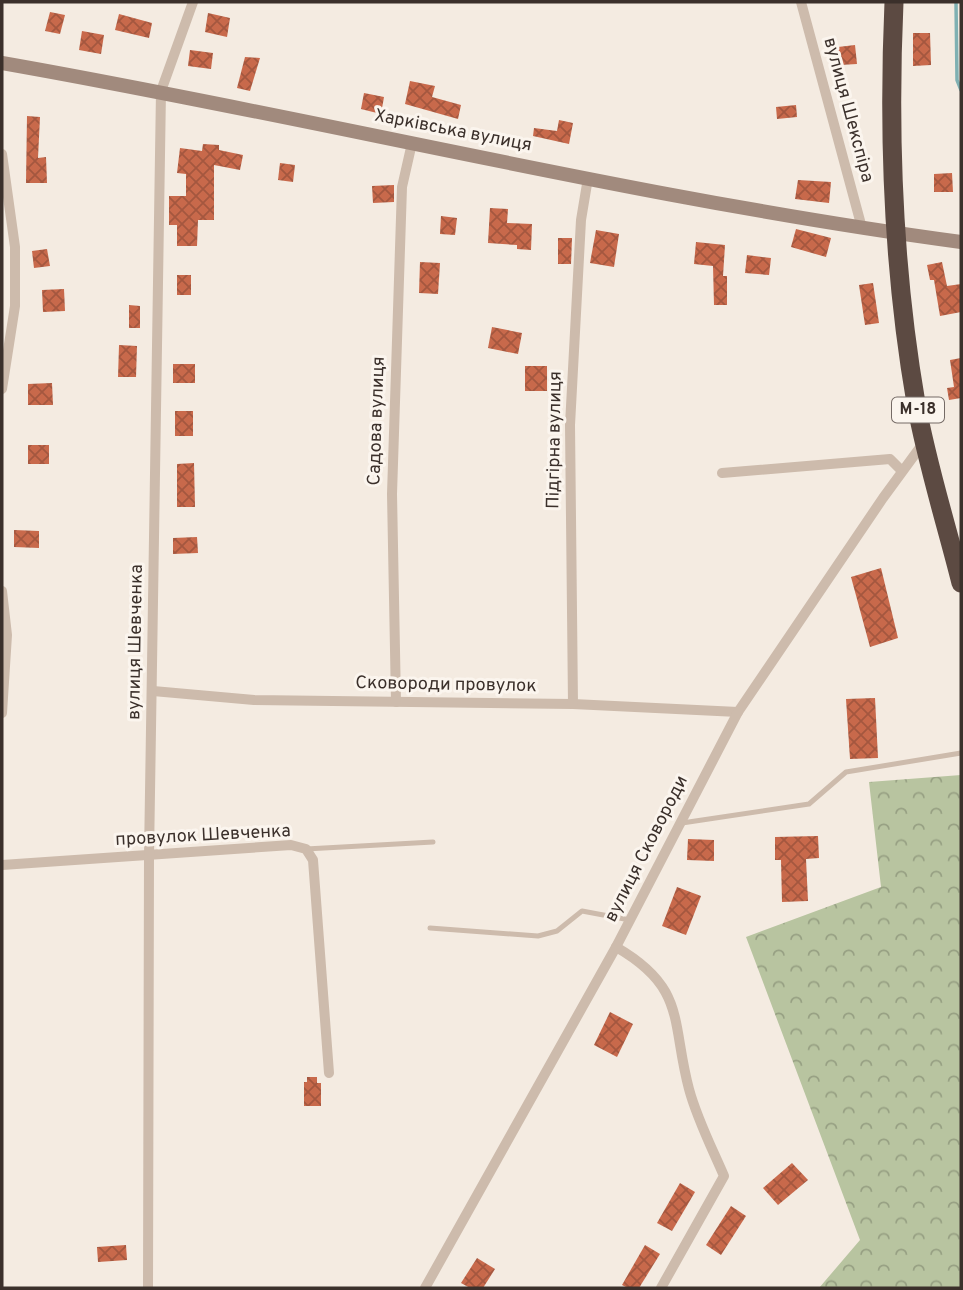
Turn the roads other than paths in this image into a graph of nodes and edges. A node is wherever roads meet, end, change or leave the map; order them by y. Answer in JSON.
{"nodes":[{"id":1,"x":193,"y":2,"type":"edge"},
{"id":2,"x":801,"y":2,"type":"edge"},
{"id":3,"x":894,"y":2,"type":"edge"},
{"id":4,"x":2,"y":62,"type":"edge"},
{"id":5,"x":160,"y":91,"type":"junction"},
{"id":6,"x":411,"y":143,"type":"junction"},
{"id":7,"x":2,"y":154,"type":"edge"},
{"id":8,"x":588,"y":178,"type":"junction"},
{"id":9,"x":862,"y":228,"type":"junction"},
{"id":10,"x":897,"y":233,"type":"junction"},
{"id":11,"x":961,"y":242,"type":"edge"},
{"id":12,"x":2,"y":388,"type":"edge"},
{"id":13,"x":924,"y":442,"type":"junction"},
{"id":14,"x":902,"y":471,"type":"junction"},
{"id":15,"x":722,"y":473,"type":"dead end"},
{"id":16,"x":961,"y":583,"type":"edge"},
{"id":17,"x":2,"y":591,"type":"edge"},
{"id":18,"x":3,"y":606,"type":"edge"},
{"id":19,"x":153,"y":691,"type":"junction"},
{"id":20,"x":396,"y":702,"type":"junction"},
{"id":21,"x":573,"y":704,"type":"junction"},
{"id":22,"x":738,"y":712,"type":"junction"},
{"id":23,"x":2,"y":713,"type":"edge"},
{"id":24,"x":961,"y":753,"type":"edge"},
{"id":25,"x":680,"y":823,"type":"junction"},
{"id":26,"x":433,"y":842,"type":"dead end"},
{"id":27,"x":306,"y":849,"type":"junction"},
{"id":28,"x":149,"y":856,"type":"junction"},
{"id":29,"x":2,"y":866,"type":"edge"},
{"id":30,"x":630,"y":920,"type":"junction"},
{"id":31,"x":430,"y":928,"type":"dead end"},
{"id":32,"x":616,"y":947,"type":"junction"},
{"id":33,"x":328,"y":1073,"type":"dead end"},
{"id":34,"x":148,"y":1288,"type":"edge"},
{"id":35,"x":425,"y":1288,"type":"edge"},
{"id":36,"x":661,"y":1288,"type":"edge"}],
"edges":[{"from":1,"to":5,"type":"street","name":"вулиця Шевченка"},
{"from":2,"to":9,"type":"street","name":"вулиця Шекспіра"},
{"from":3,"to":10,"type":"highway","number":"М-18"},
{"from":4,"to":5,"type":"main road","name":"Харківська вулиця"},
{"from":5,"to":6,"type":"main road","name":"Харківська вулиця"},
{"from":5,"to":19,"type":"street","name":"вулиця Шевченка"},
{"from":6,"to":8,"type":"main road","name":"Харківська вулиця"},
{"from":6,"to":20,"type":"street","name":"Садова вулиця"},
{"from":7,"to":12,"type":"street"},
{"from":8,"to":9,"type":"main road","name":"Харківська вулиця"},
{"from":8,"to":21,"type":"street","name":"Підгірна вулиця"},
{"from":9,"to":10,"type":"main road","name":"Харківська вулиця"},
{"from":10,"to":11,"type":"main road","name":"Харківська вулиця"},
{"from":10,"to":13,"type":"highway","number":"М-18"},
{"from":13,"to":14,"type":"street","name":"вулиця Сковороди"},
{"from":13,"to":16,"type":"highway","number":"М-18"},
{"from":14,"to":15,"type":"street"},
{"from":14,"to":22,"type":"street","name":"вулиця Сковороди"},
{"from":17,"to":18,"type":"street"},
{"from":18,"to":23,"type":"street"},
{"from":19,"to":20,"type":"street","name":"Сковороди провулок"},
{"from":19,"to":28,"type":"street","name":"вулиця Шевченка"},
{"from":20,"to":21,"type":"street","name":"Сковороди провулок"},
{"from":21,"to":22,"type":"street","name":"Сковороди провулок"},
{"from":22,"to":25,"type":"street","name":"вулиця Сковороди"},
{"from":24,"to":25,"type":"lane"},
{"from":25,"to":30,"type":"street","name":"вулиця Сковороди"},
{"from":26,"to":27,"type":"lane"},
{"from":27,"to":28,"type":"street","name":"провулок Шевченка"},
{"from":27,"to":33,"type":"street","name":"провулок Шевченка"},
{"from":28,"to":29,"type":"street","name":"провулок Шевченка"},
{"from":28,"to":34,"type":"street","name":"вулиця Шевченка"},
{"from":30,"to":31,"type":"lane"},
{"from":30,"to":32,"type":"street","name":"вулиця Сковороди"},
{"from":32,"to":35,"type":"street","name":"вулиця Сковороди"},
{"from":32,"to":36,"type":"street"}]}
